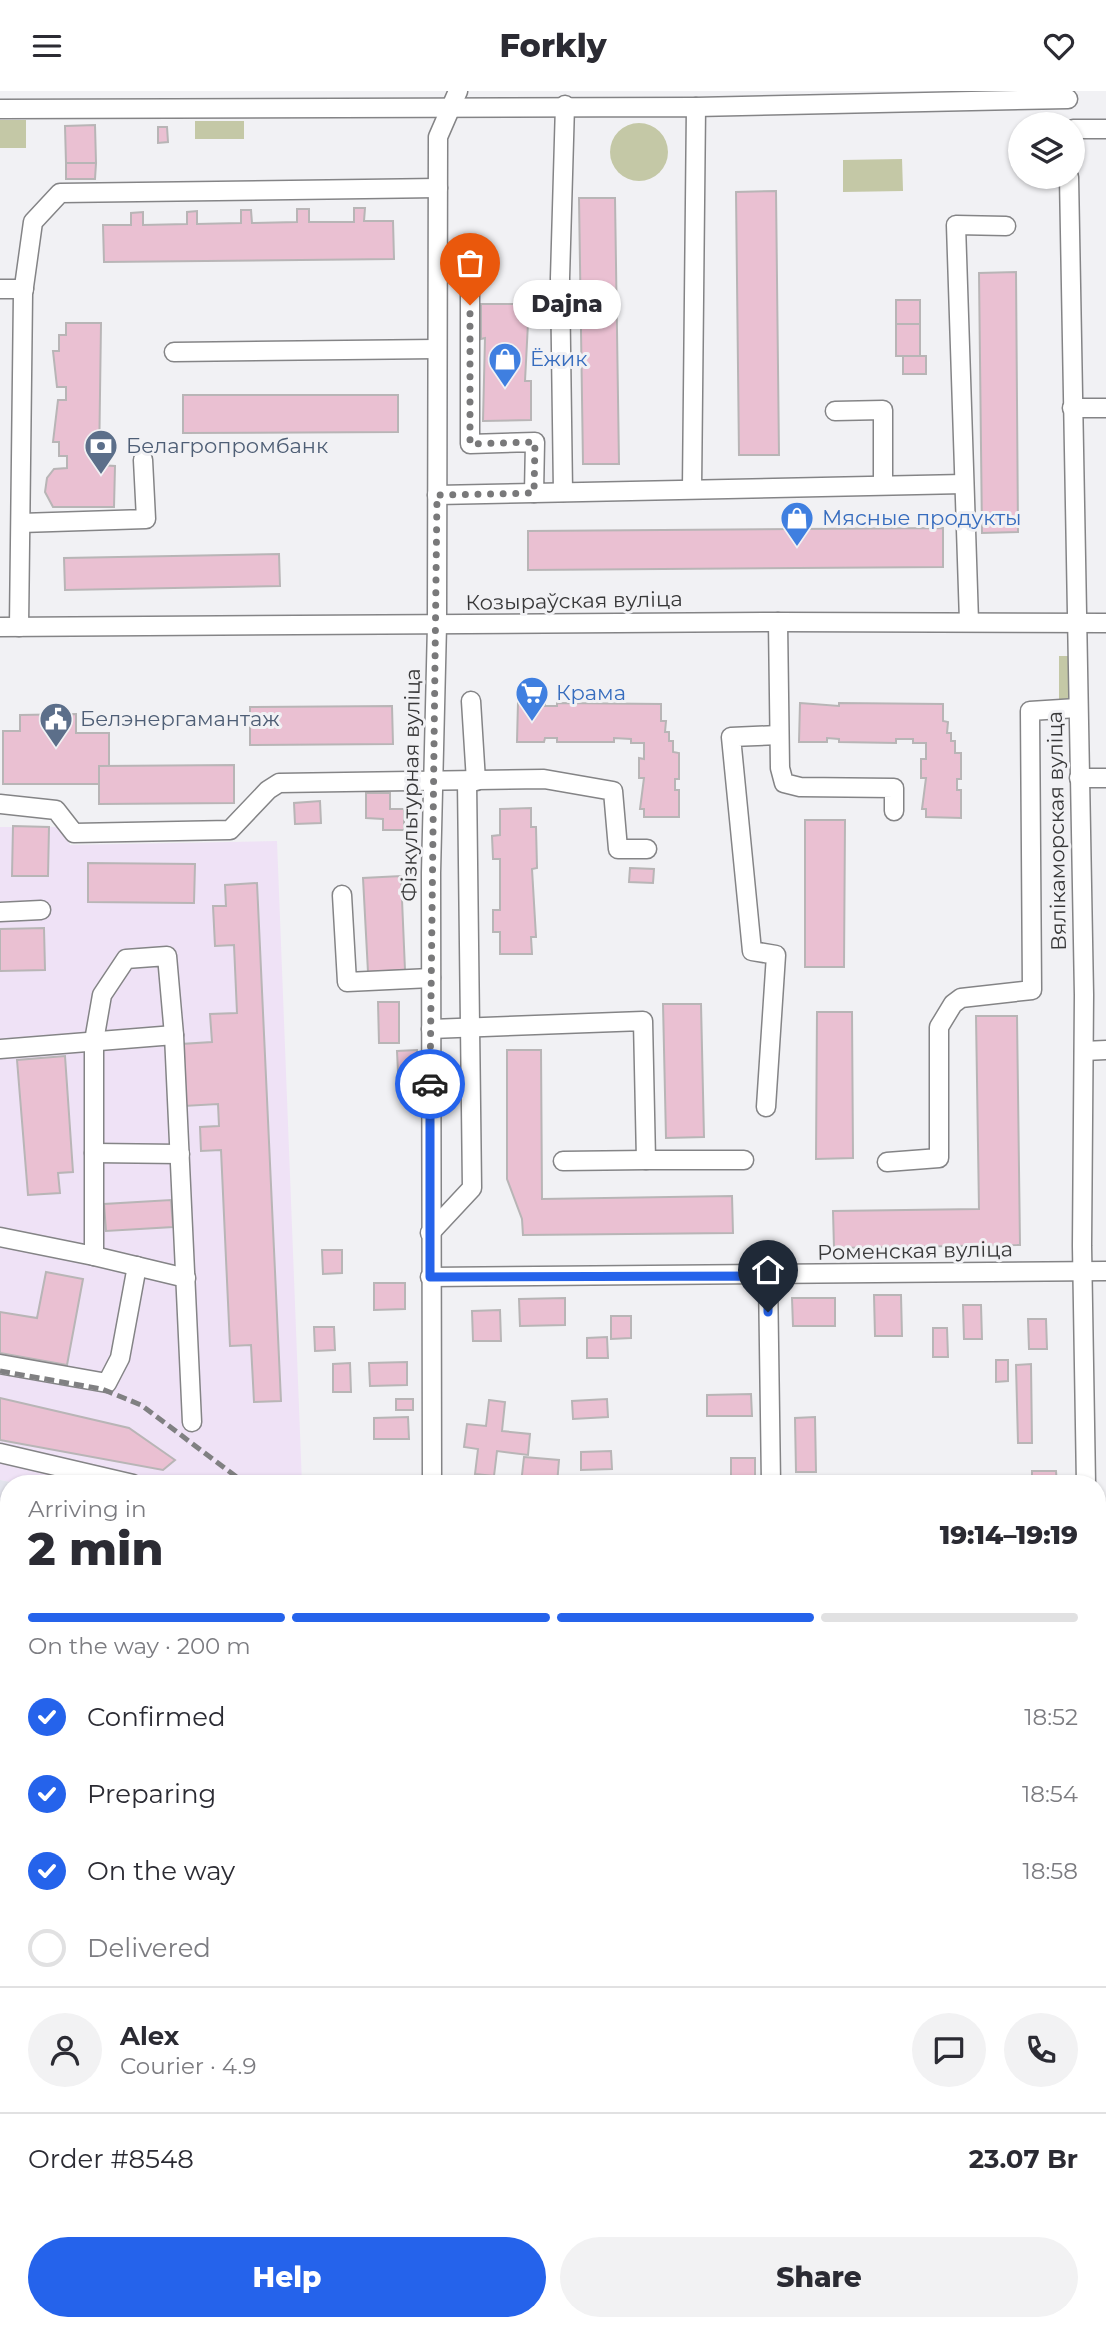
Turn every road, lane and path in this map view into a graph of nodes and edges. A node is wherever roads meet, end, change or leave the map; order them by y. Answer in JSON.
{"nodes":[{"id":1,"x":1068,"y":95,"type":"edge"},
{"id":2,"x":454,"y":99,"type":"edge"},
{"id":3,"x":565,"y":105,"type":"junction"},
{"id":4,"x":696,"y":107,"type":"junction"},
{"id":5,"x":0,"y":109,"type":"edge"},
{"id":6,"x":1085,"y":129,"type":"edge"},
{"id":7,"x":1106,"y":129,"type":"edge"},
{"id":8,"x":438,"y":188,"type":"junction"},
{"id":9,"x":1069,"y":189,"type":"edge"},
{"id":10,"x":1006,"y":226,"type":"dead end"},
{"id":11,"x":470,"y":277,"type":"dead end"},
{"id":12,"x":0,"y":289,"type":"edge"},
{"id":13,"x":24,"y":289,"type":"junction"},
{"id":14,"x":437,"y":349,"type":"junction"},
{"id":15,"x":174,"y":352,"type":"dead end"},
{"id":16,"x":1072,"y":408,"type":"junction"},
{"id":17,"x":1106,"y":408,"type":"edge"},
{"id":18,"x":835,"y":411,"type":"dead end"},
{"id":19,"x":143,"y":460,"type":"dead end"},
{"id":20,"x":964,"y":484,"type":"junction"},
{"id":21,"x":883,"y":485,"type":"junction"},
{"id":22,"x":692,"y":489,"type":"junction"},
{"id":23,"x":563,"y":492,"type":"junction"},
{"id":24,"x":534,"y":493,"type":"junction"},
{"id":25,"x":437,"y":495,"type":"junction"},
{"id":26,"x":21,"y":523,"type":"junction"},
{"id":27,"x":969,"y":621,"type":"junction"},
{"id":28,"x":778,"y":622,"type":"junction"},
{"id":29,"x":1075,"y":623,"type":"junction"},
{"id":30,"x":1106,"y":623,"type":"edge"},
{"id":31,"x":437,"y":625,"type":"junction"},
{"id":32,"x":0,"y":627,"type":"edge"},
{"id":33,"x":19,"y":627,"type":"junction"},
{"id":34,"x":471,"y":701,"type":"dead end"},
{"id":35,"x":1077,"y":708,"type":"junction"},
{"id":36,"x":779,"y":735,"type":"junction"},
{"id":37,"x":1079,"y":778,"type":"junction"},
{"id":38,"x":1106,"y":778,"type":"edge"},
{"id":39,"x":472,"y":781,"type":"junction"},
{"id":40,"x":433,"y":783,"type":"junction"},
{"id":41,"x":0,"y":804,"type":"edge"},
{"id":42,"x":894,"y":811,"type":"dead end"},
{"id":43,"x":647,"y":849,"type":"dead end"},
{"id":44,"x":342,"y":895,"type":"dead end"},
{"id":45,"x":41,"y":910,"type":"dead end"},
{"id":46,"x":0,"y":912,"type":"edge"},
{"id":47,"x":430,"y":978,"type":"junction"},
{"id":48,"x":469,"y":1028,"type":"junction"},
{"id":49,"x":430,"y":1029,"type":"junction"},
{"id":50,"x":174,"y":1035,"type":"junction"},
{"id":51,"x":94,"y":1041,"type":"junction"},
{"id":52,"x":0,"y":1049,"type":"edge"},
{"id":53,"x":1106,"y":1050,"type":"edge"},
{"id":54,"x":1084,"y":1051,"type":"junction"},
{"id":55,"x":766,"y":1107,"type":"dead end"},
{"id":56,"x":94,"y":1153,"type":"junction"},
{"id":57,"x":180,"y":1154,"type":"junction"},
{"id":58,"x":646,"y":1160,"type":"junction"},
{"id":59,"x":744,"y":1160,"type":"dead end"},
{"id":60,"x":563,"y":1161,"type":"dead end"},
{"id":61,"x":887,"y":1162,"type":"dead end"},
{"id":62,"x":430,"y":1233,"type":"junction"},
{"id":63,"x":0,"y":1237,"type":"edge"},
{"id":64,"x":94,"y":1256,"type":"junction"},
{"id":65,"x":136,"y":1266,"type":"junction"},
{"id":66,"x":1106,"y":1271,"type":"edge"},
{"id":67,"x":1083,"y":1272,"type":"junction"},
{"id":68,"x":768,"y":1276,"type":"junction"},
{"id":69,"x":430,"y":1277,"type":"junction"},
{"id":70,"x":186,"y":1278,"type":"junction"},
{"id":71,"x":0,"y":1364,"type":"edge"},
{"id":72,"x":192,"y":1422,"type":"dead end"},
{"id":73,"x":0,"y":1453,"type":"edge"},
{"id":74,"x":94,"y":1475,"type":"edge"},
{"id":75,"x":432,"y":1475,"type":"edge"},
{"id":76,"x":771,"y":1475,"type":"edge"},
{"id":77,"x":1086,"y":1475,"type":"edge"}],
"edges":[{"from":1,"to":4,"type":"street"},
{"from":2,"to":3,"type":"street"},
{"from":2,"to":5,"type":"street"},
{"from":2,"to":8,"type":"street","name":"Фізкультурная вуліца"},
{"from":3,"to":4,"type":"street"},
{"from":3,"to":23,"type":"street"},
{"from":4,"to":22,"type":"street"},
{"from":6,"to":7,"type":"street"},
{"from":8,"to":13,"type":"street"},
{"from":8,"to":14,"type":"street","name":"Фізкультурная вуліца"},
{"from":9,"to":16,"type":"street","name":"Вялікаморская вуліца"},
{"from":10,"to":20,"type":"street"},
{"from":11,"to":24,"type":"street"},
{"from":12,"to":13,"type":"street"},
{"from":13,"to":26,"type":"street"},
{"from":14,"to":15,"type":"street"},
{"from":14,"to":25,"type":"street","name":"Фізкультурная вуліца"},
{"from":16,"to":17,"type":"street"},
{"from":16,"to":29,"type":"street","name":"Вялікаморская вуліца"},
{"from":18,"to":21,"type":"street"},
{"from":19,"to":26,"type":"street"},
{"from":20,"to":21,"type":"street"},
{"from":20,"to":27,"type":"street"},
{"from":21,"to":22,"type":"street"},
{"from":22,"to":23,"type":"street"},
{"from":23,"to":24,"type":"street"},
{"from":24,"to":25,"type":"street"},
{"from":25,"to":31,"type":"street","name":"Фізкультурная вуліца"},
{"from":26,"to":33,"type":"street"},
{"from":27,"to":28,"type":"street","name":"Козыраўская вуліца"},
{"from":27,"to":29,"type":"street","name":"Козыраўская вуліца"},
{"from":28,"to":31,"type":"street","name":"Козыраўская вуліца"},
{"from":28,"to":36,"type":"street"},
{"from":29,"to":30,"type":"street","name":"Козыраўская вуліца"},
{"from":29,"to":35,"type":"street","name":"Вялікаморская вуліца"},
{"from":31,"to":33,"type":"street","name":"Козыраўская вуліца"},
{"from":31,"to":40,"type":"street","name":"Фізкультурная вуліца"},
{"from":32,"to":33,"type":"street","name":"Козыраўская вуліца"},
{"from":34,"to":39,"type":"street"},
{"from":35,"to":37,"type":"street","name":"Вялікаморская вуліца"},
{"from":35,"to":61,"type":"street"},
{"from":36,"to":42,"type":"street"},
{"from":36,"to":55,"type":"street"},
{"from":37,"to":38,"type":"street"},
{"from":37,"to":54,"type":"street","name":"Вялікаморская вуліца"},
{"from":39,"to":40,"type":"street"},
{"from":39,"to":43,"type":"street"},
{"from":39,"to":48,"type":"street"},
{"from":40,"to":41,"type":"street"},
{"from":40,"to":47,"type":"street","name":"Фізкультурная вуліца"},
{"from":44,"to":47,"type":"street"},
{"from":45,"to":46,"type":"street"},
{"from":47,"to":49,"type":"street","name":"Фізкультурная вуліца"},
{"from":48,"to":49,"type":"street"},
{"from":48,"to":58,"type":"street"},
{"from":48,"to":62,"type":"street"},
{"from":49,"to":62,"type":"street","name":"Фізкультурная вуліца"},
{"from":50,"to":51,"type":"street"},
{"from":50,"to":51,"type":"street"},
{"from":50,"to":57,"type":"street"},
{"from":51,"to":52,"type":"street"},
{"from":51,"to":56,"type":"street"},
{"from":53,"to":54,"type":"street"},
{"from":54,"to":67,"type":"street","name":"Вялікаморская вуліца"},
{"from":56,"to":57,"type":"street"},
{"from":56,"to":64,"type":"street"},
{"from":57,"to":70,"type":"street"},
{"from":58,"to":59,"type":"street"},
{"from":58,"to":60,"type":"street"},
{"from":62,"to":69,"type":"street","name":"Фізкультурная вуліца"},
{"from":63,"to":64,"type":"street"},
{"from":64,"to":65,"type":"street"},
{"from":65,"to":70,"type":"street"},
{"from":65,"to":71,"type":"street"},
{"from":66,"to":67,"type":"street","name":"Роменская вуліца"},
{"from":67,"to":68,"type":"street","name":"Роменская вуліца"},
{"from":67,"to":77,"type":"street","name":"Вялікаморская вуліца"},
{"from":68,"to":69,"type":"street","name":"Роменская вуліца"},
{"from":68,"to":76,"type":"street"},
{"from":69,"to":75,"type":"street","name":"Фізкультурная вуліца"},
{"from":70,"to":72,"type":"street"},
{"from":73,"to":74,"type":"street"}]}
